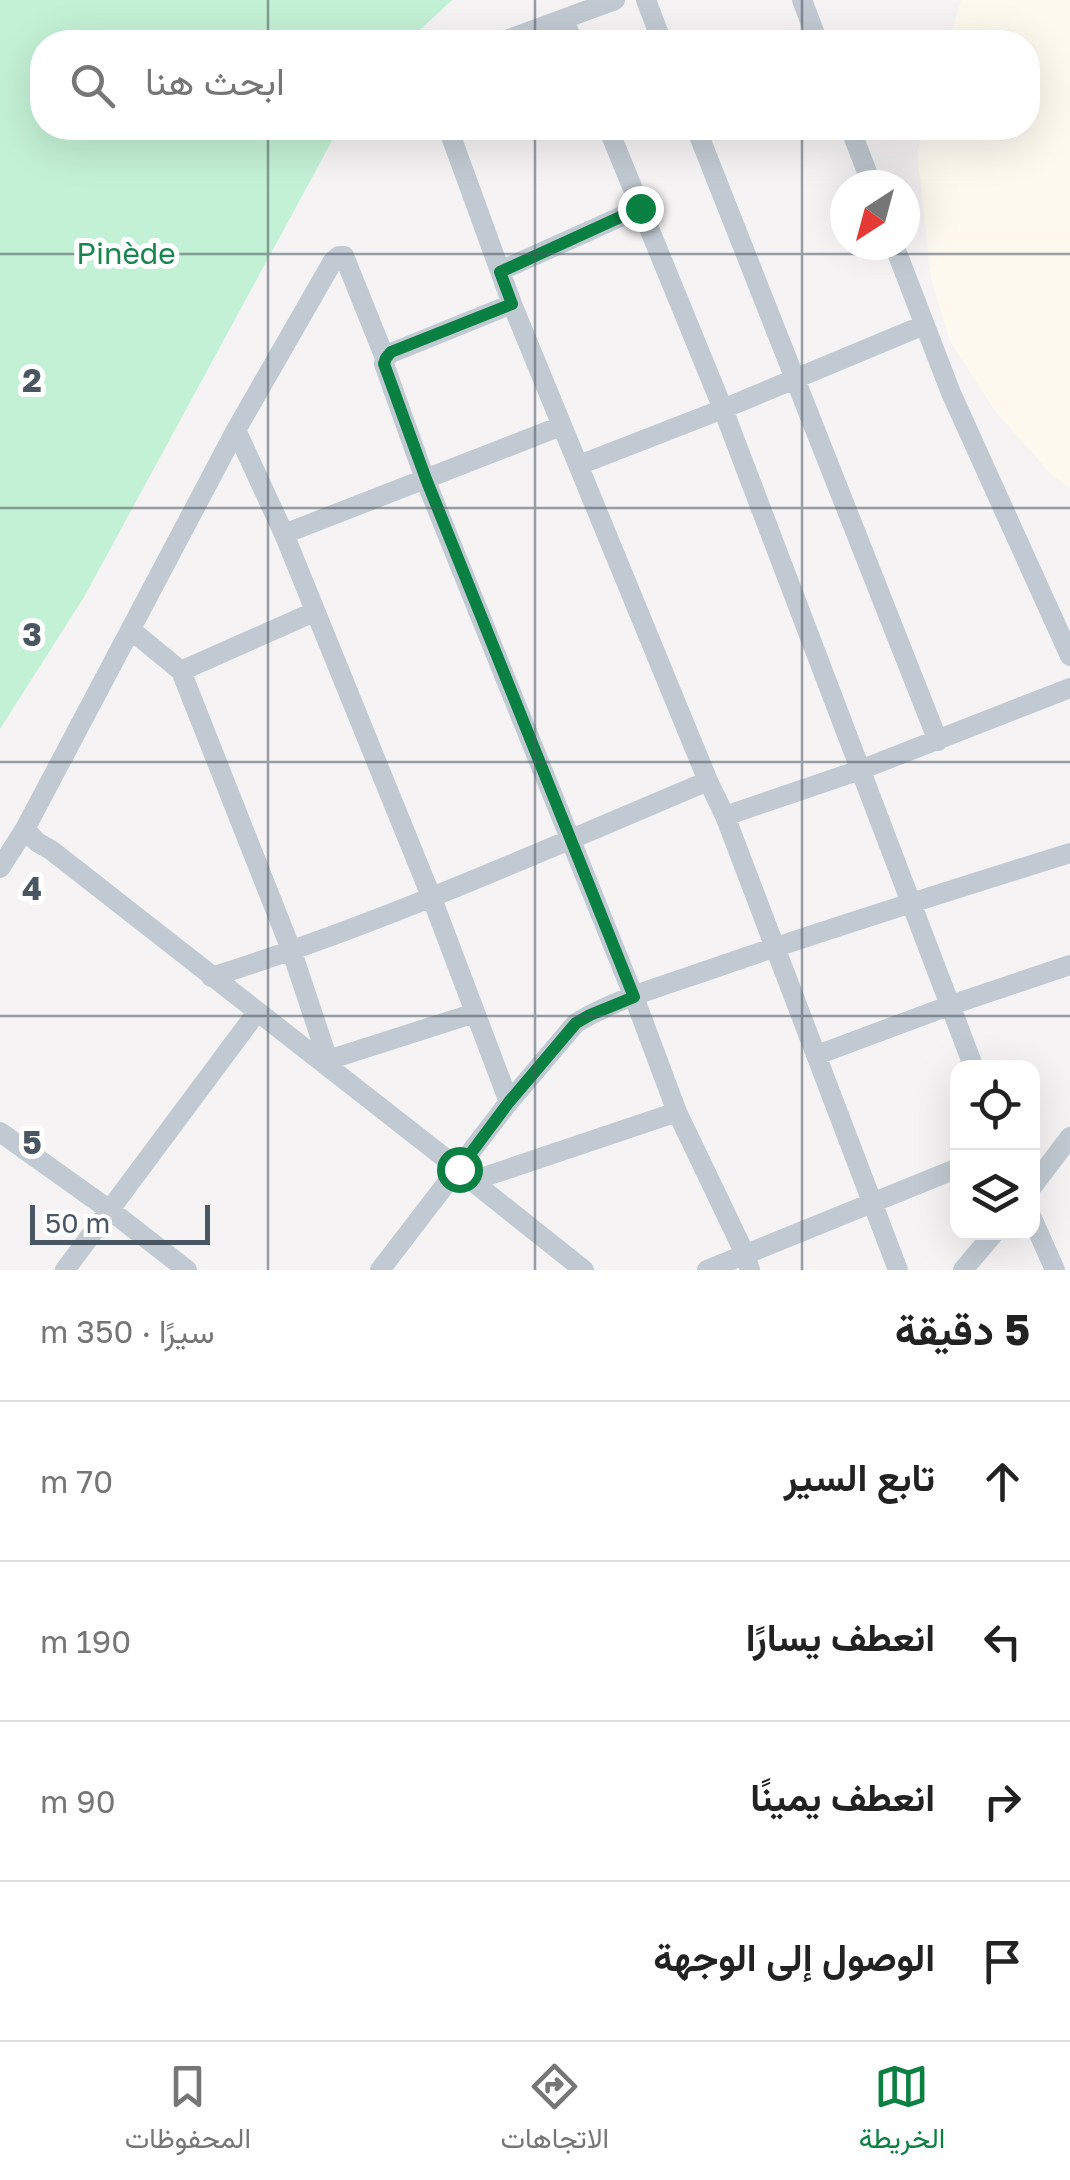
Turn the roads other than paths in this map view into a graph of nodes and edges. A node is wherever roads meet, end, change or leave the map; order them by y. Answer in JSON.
{"nodes":[{"id":1,"x":615,"y":0,"type":"edge"},
{"id":2,"x":646,"y":0,"type":"edge"},
{"id":3,"x":802,"y":0,"type":"edge"},
{"id":4,"x":564,"y":20,"type":"junction"},
{"id":5,"x":535,"y":30,"type":"edge"},
{"id":6,"x":568,"y":30,"type":"edge"},
{"id":7,"x":657,"y":30,"type":"edge"},
{"id":8,"x":813,"y":30,"type":"edge"},
{"id":9,"x":452,"y":140,"type":"edge"},
{"id":10,"x":613,"y":140,"type":"edge"},
{"id":11,"x":701,"y":140,"type":"edge"},
{"id":12,"x":855,"y":140,"type":"edge"},
{"id":13,"x":866,"y":170,"type":"edge"},
{"id":14,"x":640,"y":208,"type":"junction"},
{"id":15,"x":900,"y":260,"type":"edge"},
{"id":16,"x":500,"y":272,"type":"junction"},
{"id":17,"x":512,"y":304,"type":"junction"},
{"id":18,"x":924,"y":325,"type":"junction"},
{"id":19,"x":386,"y":358,"type":"junction"},
{"id":20,"x":794,"y":378,"type":"junction"},
{"id":21,"x":723,"y":409,"type":"junction"},
{"id":22,"x":561,"y":426,"type":"junction"},
{"id":23,"x":236,"y":430,"type":"junction"},
{"id":24,"x":579,"y":464,"type":"junction"},
{"id":25,"x":426,"y":479,"type":"junction"},
{"id":26,"x":284,"y":534,"type":"junction"},
{"id":27,"x":314,"y":612,"type":"junction"},
{"id":28,"x":131,"y":630,"type":"junction"},
{"id":29,"x":1070,"y":656,"type":"edge"},
{"id":30,"x":180,"y":671,"type":"junction"},
{"id":31,"x":1070,"y":688,"type":"edge"},
{"id":32,"x":938,"y":741,"type":"junction"},
{"id":33,"x":860,"y":770,"type":"junction"},
{"id":34,"x":708,"y":781,"type":"junction"},
{"id":35,"x":724,"y":816,"type":"junction"},
{"id":36,"x":25,"y":829,"type":"junction"},
{"id":37,"x":570,"y":840,"type":"junction"},
{"id":38,"x":1070,"y":853,"type":"edge"},
{"id":39,"x":0,"y":868,"type":"edge"},
{"id":40,"x":431,"y":896,"type":"junction"},
{"id":41,"x":912,"y":902,"type":"junction"},
{"id":42,"x":775,"y":947,"type":"junction"},
{"id":43,"x":292,"y":952,"type":"junction"},
{"id":44,"x":1070,"y":965,"type":"edge"},
{"id":45,"x":211,"y":977,"type":"junction"},
{"id":46,"x":634,"y":997,"type":"junction"},
{"id":47,"x":951,"y":1005,"type":"junction"},
{"id":48,"x":257,"y":1012,"type":"junction"},
{"id":49,"x":475,"y":1013,"type":"junction"},
{"id":50,"x":816,"y":1055,"type":"junction"},
{"id":51,"x":971,"y":1060,"type":"edge"},
{"id":52,"x":329,"y":1064,"type":"junction"},
{"id":53,"x":509,"y":1102,"type":"junction"},
{"id":54,"x":677,"y":1112,"type":"junction"},
{"id":55,"x":0,"y":1132,"type":"edge"},
{"id":56,"x":1070,"y":1137,"type":"edge"},
{"id":57,"x":950,"y":1171,"type":"edge"},
{"id":58,"x":465,"y":1175,"type":"junction"},
{"id":59,"x":1040,"y":1176,"type":"edge"},
{"id":60,"x":873,"y":1203,"type":"junction"},
{"id":61,"x":111,"y":1211,"type":"junction"},
{"id":62,"x":1040,"y":1236,"type":"edge"},
{"id":63,"x":988,"y":1240,"type":"edge"},
{"id":64,"x":748,"y":1262,"type":"edge"},
{"id":65,"x":64,"y":1270,"type":"edge"},
{"id":66,"x":187,"y":1270,"type":"edge"},
{"id":67,"x":380,"y":1270,"type":"edge"},
{"id":68,"x":584,"y":1270,"type":"edge"},
{"id":69,"x":707,"y":1270,"type":"edge"},
{"id":70,"x":898,"y":1270,"type":"edge"},
{"id":71,"x":963,"y":1270,"type":"edge"},
{"id":72,"x":1055,"y":1270,"type":"edge"}],
"edges":[{"from":1,"to":4,"type":"street"},
{"from":2,"to":7,"type":"street"},
{"from":3,"to":8,"type":"street"},
{"from":4,"to":5,"type":"street"},
{"from":4,"to":6,"type":"street"},
{"from":9,"to":16,"type":"street"},
{"from":10,"to":14,"type":"street"},
{"from":11,"to":20,"type":"street"},
{"from":12,"to":13,"type":"street"},
{"from":14,"to":16,"type":"street"},
{"from":14,"to":21,"type":"street"},
{"from":15,"to":18,"type":"street"},
{"from":16,"to":17,"type":"street"},
{"from":17,"to":19,"type":"street"},
{"from":17,"to":22,"type":"street"},
{"from":18,"to":20,"type":"street"},
{"from":18,"to":29,"type":"street"},
{"from":19,"to":23,"type":"street"},
{"from":19,"to":25,"type":"street"},
{"from":20,"to":21,"type":"street"},
{"from":20,"to":32,"type":"street"},
{"from":21,"to":24,"type":"street"},
{"from":21,"to":33,"type":"street"},
{"from":22,"to":24,"type":"street"},
{"from":22,"to":25,"type":"street"},
{"from":23,"to":26,"type":"street"},
{"from":23,"to":28,"type":"street"},
{"from":24,"to":34,"type":"street"},
{"from":25,"to":26,"type":"street"},
{"from":25,"to":37,"type":"street"},
{"from":26,"to":27,"type":"street"},
{"from":27,"to":30,"type":"street"},
{"from":27,"to":40,"type":"street"},
{"from":28,"to":30,"type":"street"},
{"from":28,"to":36,"type":"street"},
{"from":30,"to":43,"type":"street"},
{"from":31,"to":32,"type":"street"},
{"from":32,"to":33,"type":"street"},
{"from":33,"to":35,"type":"street"},
{"from":33,"to":41,"type":"street"},
{"from":34,"to":35,"type":"street"},
{"from":34,"to":37,"type":"street"},
{"from":35,"to":42,"type":"street"},
{"from":36,"to":39,"type":"street"},
{"from":36,"to":45,"type":"street"},
{"from":37,"to":40,"type":"street"},
{"from":37,"to":46,"type":"street"},
{"from":38,"to":41,"type":"street"},
{"from":40,"to":43,"type":"street"},
{"from":40,"to":49,"type":"street"},
{"from":41,"to":42,"type":"street"},
{"from":41,"to":47,"type":"street"},
{"from":42,"to":46,"type":"street"},
{"from":42,"to":50,"type":"street"},
{"from":43,"to":45,"type":"street"},
{"from":43,"to":52,"type":"street"},
{"from":44,"to":47,"type":"street"},
{"from":45,"to":48,"type":"street"},
{"from":46,"to":53,"type":"street"},
{"from":46,"to":54,"type":"street"},
{"from":47,"to":50,"type":"street"},
{"from":47,"to":51,"type":"street"},
{"from":48,"to":52,"type":"street"},
{"from":48,"to":61,"type":"street"},
{"from":49,"to":52,"type":"street"},
{"from":49,"to":53,"type":"street"},
{"from":50,"to":60,"type":"street"},
{"from":52,"to":58,"type":"street"},
{"from":53,"to":58,"type":"street"},
{"from":54,"to":58,"type":"street"},
{"from":54,"to":64,"type":"street"},
{"from":55,"to":61,"type":"street"},
{"from":56,"to":59,"type":"street"},
{"from":57,"to":60,"type":"street"},
{"from":58,"to":67,"type":"street"},
{"from":58,"to":68,"type":"street"},
{"from":60,"to":64,"type":"street"},
{"from":60,"to":70,"type":"street"},
{"from":61,"to":65,"type":"street"},
{"from":61,"to":66,"type":"street"},
{"from":62,"to":72,"type":"street"},
{"from":63,"to":71,"type":"street"},
{"from":64,"to":69,"type":"street"}]}
